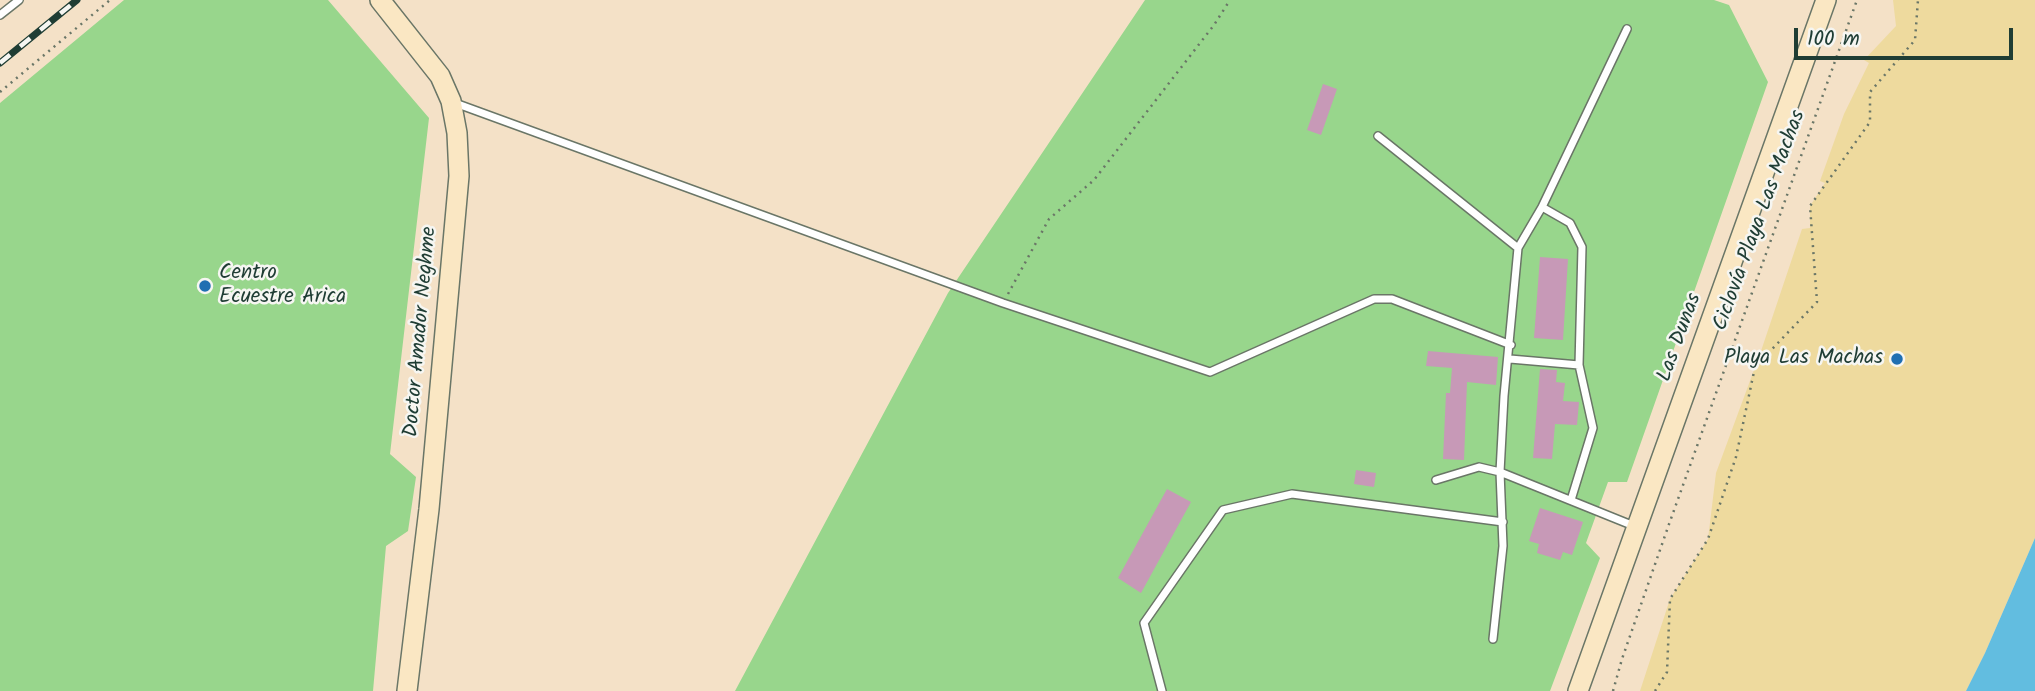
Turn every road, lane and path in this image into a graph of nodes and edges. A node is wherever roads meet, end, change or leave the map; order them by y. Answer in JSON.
{"nodes":[{"id":1,"x":19,"y":0,"type":"edge"},
{"id":2,"x":110,"y":0,"type":"edge"},
{"id":3,"x":380,"y":0,"type":"edge"},
{"id":4,"x":1230,"y":0,"type":"edge"},
{"id":5,"x":1857,"y":0,"type":"edge"},
{"id":6,"x":1918,"y":0,"type":"edge"},
{"id":7,"x":1822,"y":1,"type":"edge"},
{"id":8,"x":0,"y":15,"type":"edge"},
{"id":9,"x":1627,"y":29,"type":"dead end"},
{"id":10,"x":0,"y":92,"type":"edge"},
{"id":11,"x":452,"y":101,"type":"junction"},
{"id":12,"x":1378,"y":136,"type":"dead end"},
{"id":13,"x":1542,"y":207,"type":"junction"},
{"id":14,"x":1518,"y":248,"type":"junction"},
{"id":15,"x":1003,"y":303,"type":"junction"},
{"id":16,"x":1511,"y":345,"type":"junction"},
{"id":17,"x":1510,"y":359,"type":"junction"},
{"id":18,"x":1579,"y":365,"type":"junction"},
{"id":19,"x":1500,"y":472,"type":"junction"},
{"id":20,"x":1436,"y":480,"type":"dead end"},
{"id":21,"x":1572,"y":500,"type":"junction"},
{"id":22,"x":1503,"y":522,"type":"junction"},
{"id":23,"x":1638,"y":527,"type":"junction"},
{"id":24,"x":1493,"y":639,"type":"dead end"},
{"id":25,"x":407,"y":691,"type":"edge"},
{"id":26,"x":1162,"y":691,"type":"edge"},
{"id":27,"x":1578,"y":691,"type":"edge"},
{"id":28,"x":1613,"y":691,"type":"edge"},
{"id":29,"x":1655,"y":691,"type":"edge"}],
"edges":[{"from":1,"to":8,"type":"lane"},
{"from":2,"to":10,"type":"path"},
{"from":3,"to":11,"type":"main road","name":"Doctor Amador Neghme"},
{"from":4,"to":15,"type":"path"},
{"from":5,"to":28,"type":"path","name":"Ciclovía Playa Las Machas"},
{"from":6,"to":29,"type":"path"},
{"from":7,"to":23,"type":"main road","name":"Las Dunas"},
{"from":9,"to":13,"type":"lane"},
{"from":11,"to":15,"type":"lane"},
{"from":11,"to":25,"type":"main road","name":"Doctor Amador Neghme"},
{"from":12,"to":14,"type":"lane"},
{"from":13,"to":14,"type":"lane"},
{"from":13,"to":18,"type":"lane"},
{"from":14,"to":16,"type":"lane"},
{"from":15,"to":16,"type":"lane"},
{"from":16,"to":17,"type":"lane"},
{"from":17,"to":18,"type":"lane"},
{"from":17,"to":19,"type":"lane"},
{"from":18,"to":21,"type":"lane"},
{"from":19,"to":20,"type":"lane"},
{"from":19,"to":21,"type":"lane"},
{"from":19,"to":22,"type":"lane"},
{"from":21,"to":23,"type":"lane"},
{"from":22,"to":24,"type":"lane"},
{"from":22,"to":26,"type":"lane"},
{"from":23,"to":27,"type":"main road","name":"Las Dunas"}]}
